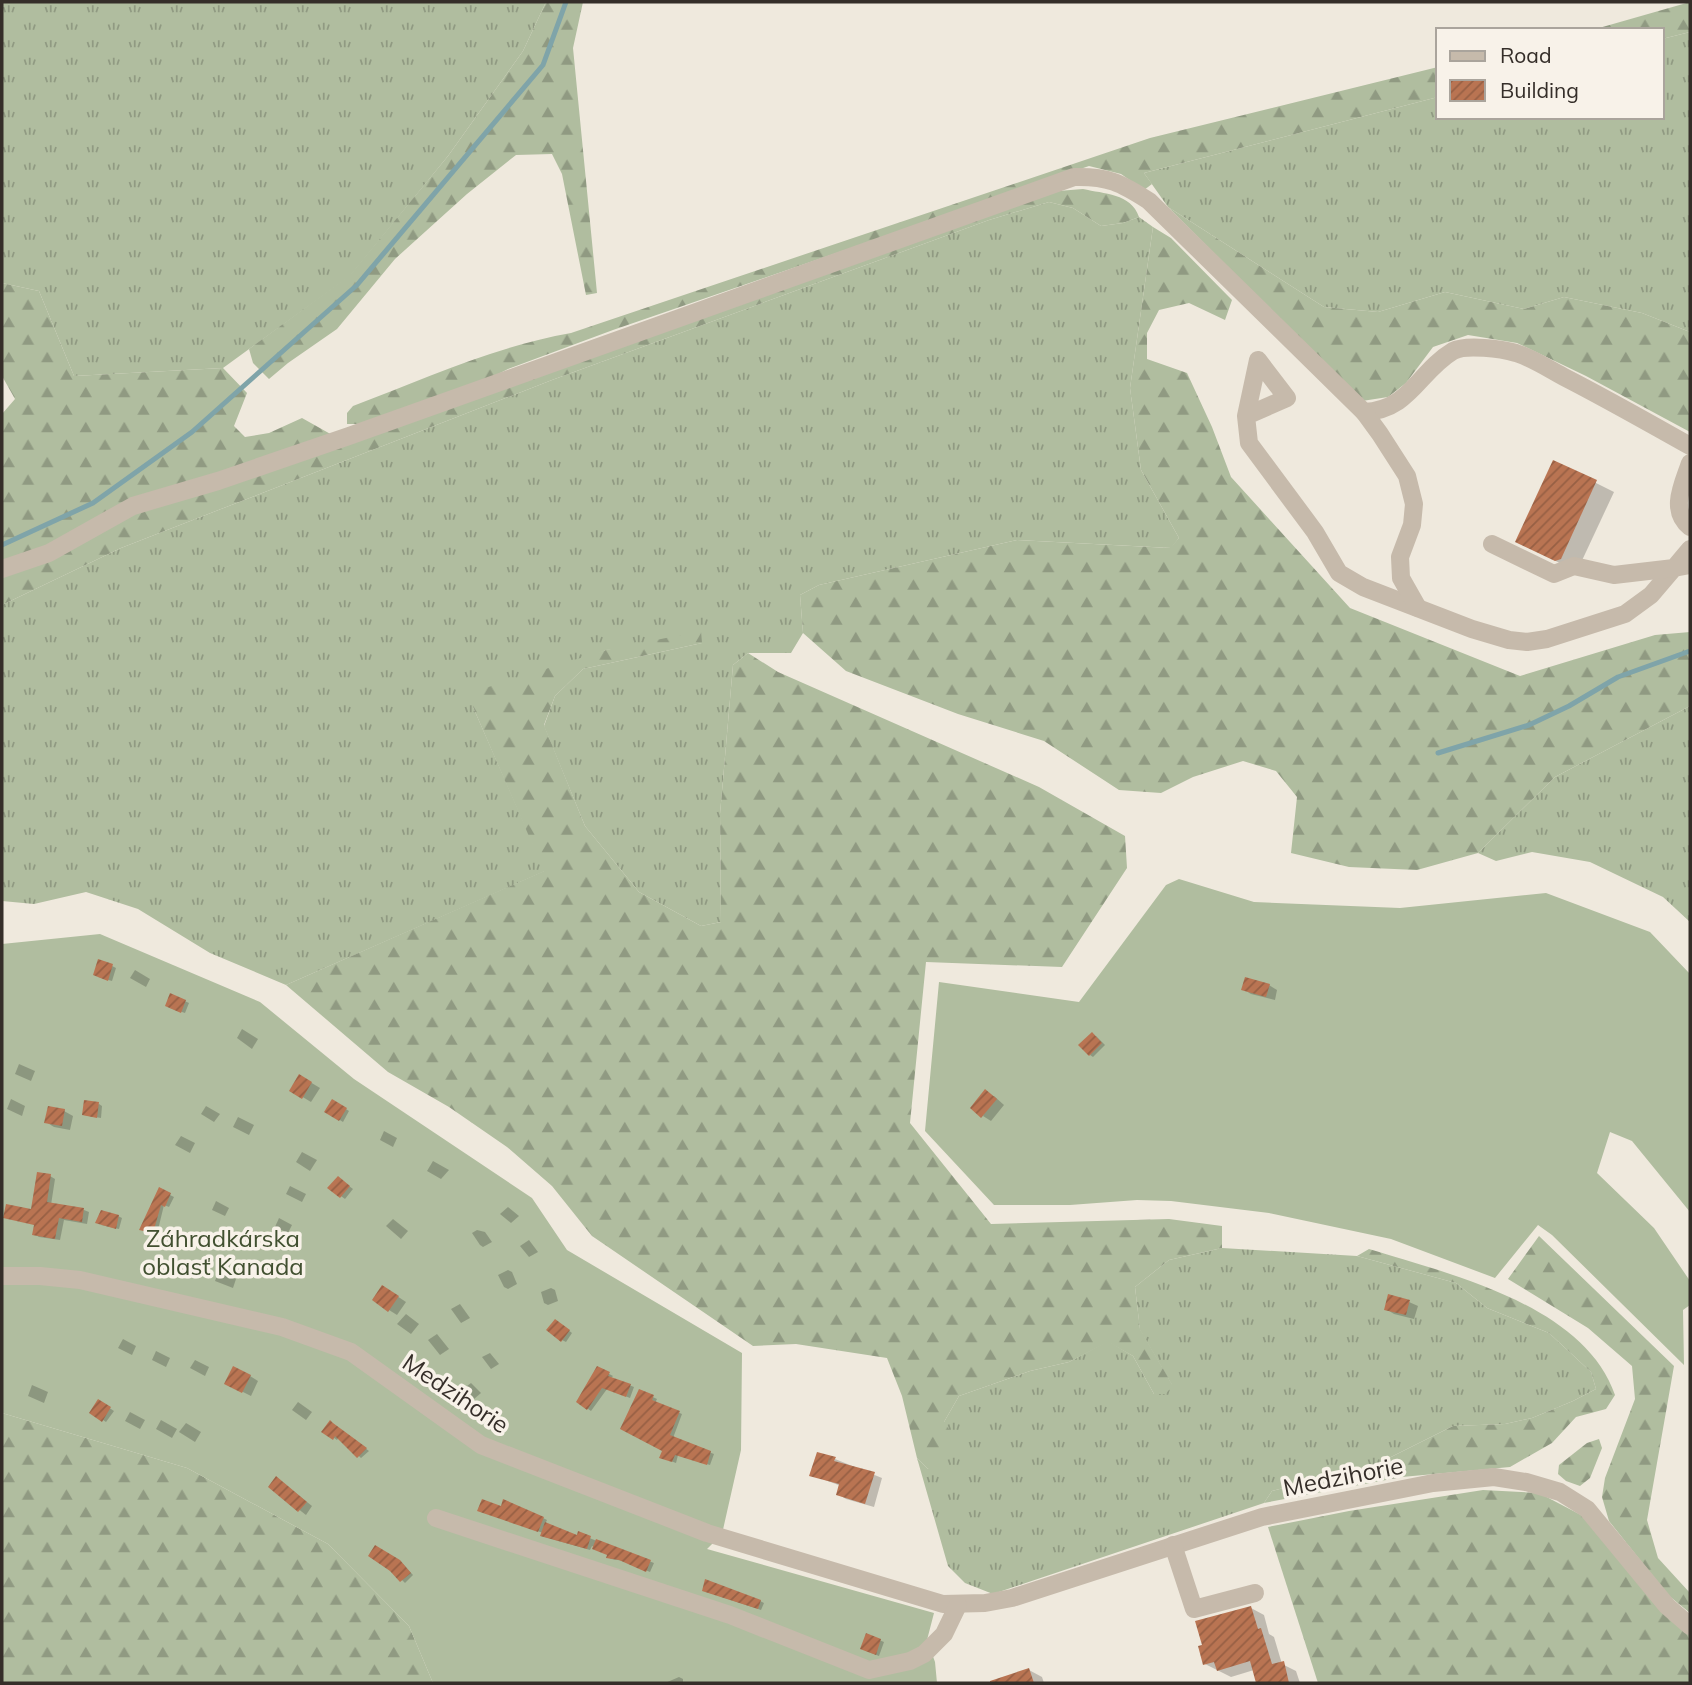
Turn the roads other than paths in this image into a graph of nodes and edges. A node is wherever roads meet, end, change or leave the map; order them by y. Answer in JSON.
{"nodes":[{"id":1,"x":1364,"y":412,"type":"junction"},
{"id":2,"x":1246,"y":416,"type":"dead end"},
{"id":3,"x":1690,"y":446,"type":"edge"},
{"id":4,"x":1690,"y":464,"type":"edge"},
{"id":5,"x":1690,"y":527,"type":"edge"},
{"id":6,"x":1492,"y":544,"type":"dead end"},
{"id":7,"x":1690,"y":549,"type":"edge"},
{"id":8,"x":1682,"y":566,"type":"edge"},
{"id":9,"x":2,"y":569,"type":"edge"},
{"id":10,"x":1418,"y":608,"type":"junction"},
{"id":11,"x":2,"y":1276,"type":"edge"},
{"id":12,"x":436,"y":1518,"type":"dead end"},
{"id":13,"x":1173,"y":1545,"type":"junction"},
{"id":14,"x":1255,"y":1593,"type":"dead end"},
{"id":15,"x":958,"y":1605,"type":"junction"},
{"id":16,"x":1690,"y":1626,"type":"edge"}],
"edges":[{"from":1,"to":3,"type":"street"},
{"from":1,"to":9,"type":"street"},
{"from":1,"to":10,"type":"street"},
{"from":2,"to":10,"type":"street"},
{"from":4,"to":5,"type":"street"},
{"from":6,"to":8,"type":"street"},
{"from":7,"to":8,"type":"street"},
{"from":8,"to":10,"type":"street"},
{"from":11,"to":15,"type":"street","name":"Medzihorie"},
{"from":12,"to":15,"type":"street"},
{"from":13,"to":14,"type":"street"},
{"from":13,"to":15,"type":"street","name":"Medzihorie"},
{"from":13,"to":16,"type":"street","name":"Medzihorie"}]}
